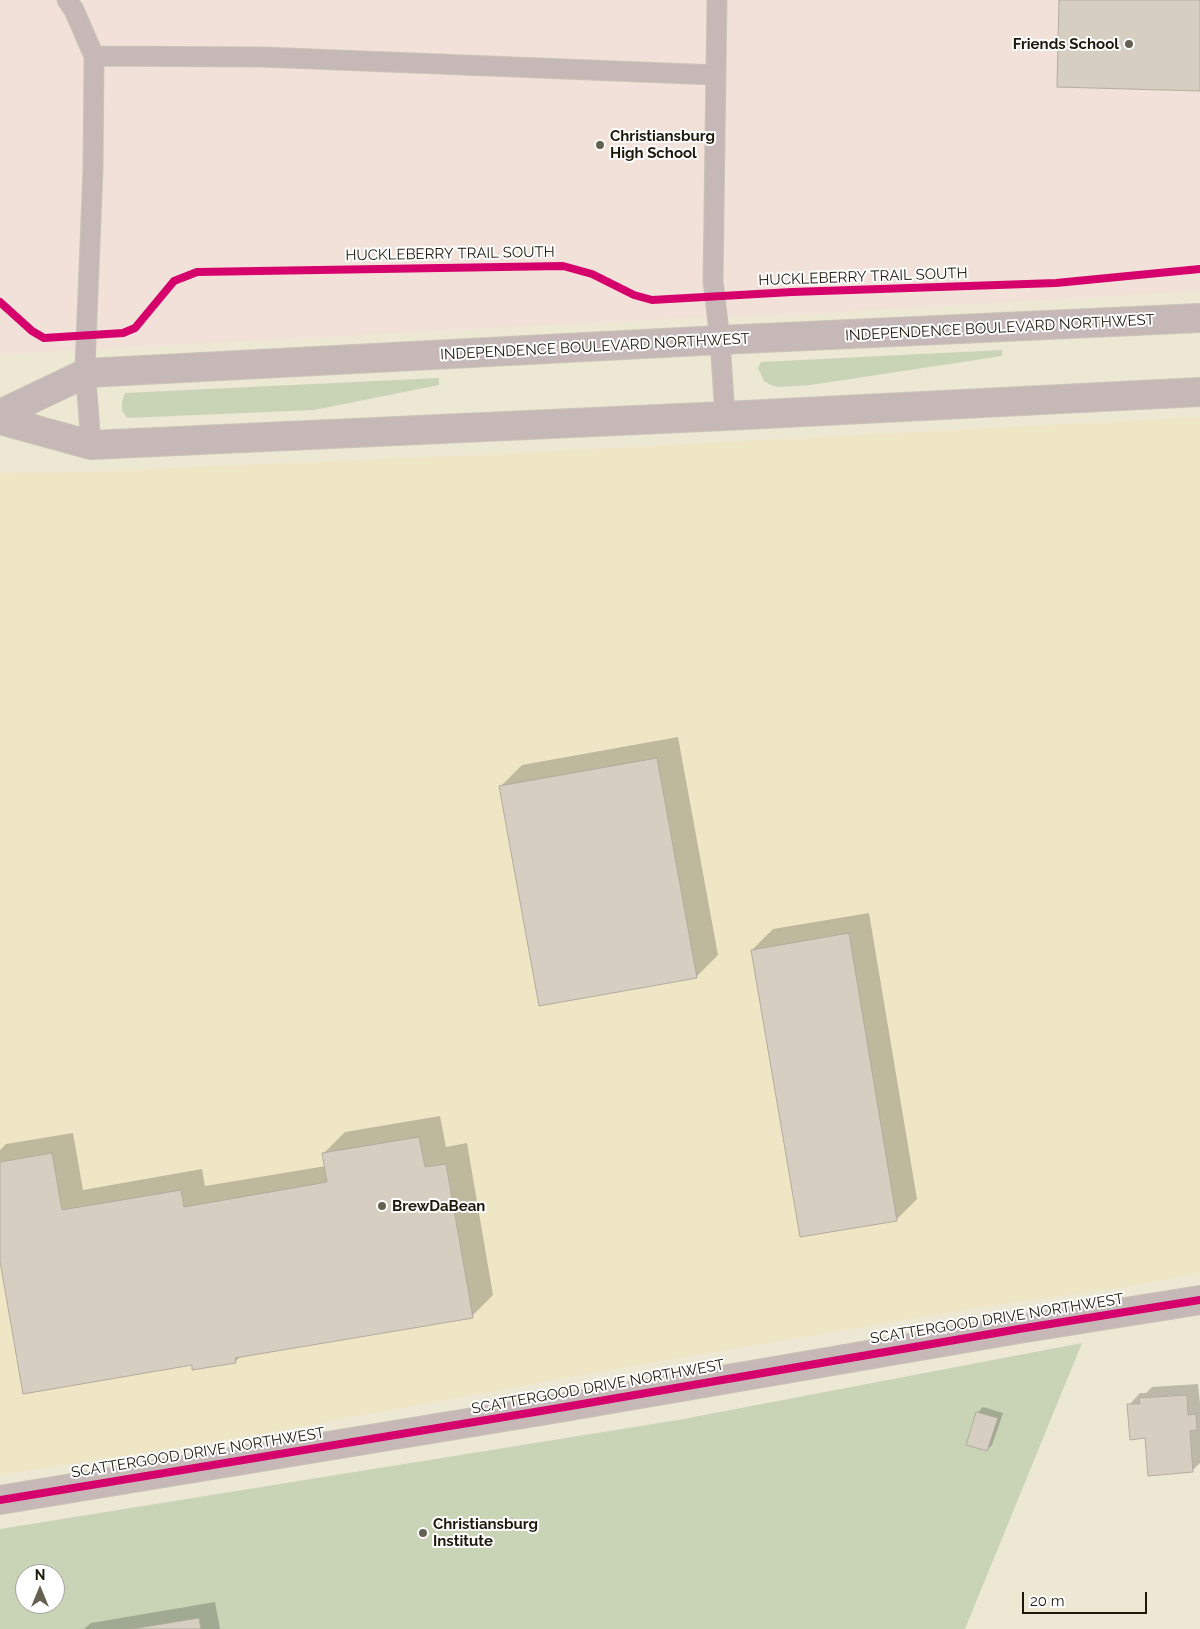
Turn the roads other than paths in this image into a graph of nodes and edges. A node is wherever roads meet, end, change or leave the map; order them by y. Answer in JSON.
{"nodes":[{"id":1,"x":67,"y":0,"type":"edge"},
{"id":2,"x":717,"y":0,"type":"edge"},
{"id":3,"x":94,"y":56,"type":"junction"},
{"id":4,"x":716,"y":75,"type":"junction"},
{"id":5,"x":1200,"y":318,"type":"edge"},
{"id":6,"x":720,"y":340,"type":"junction"},
{"id":7,"x":86,"y":373,"type":"junction"},
{"id":8,"x":1200,"y":392,"type":"edge"},
{"id":9,"x":0,"y":414,"type":"edge"},
{"id":10,"x":725,"y":416,"type":"junction"},
{"id":11,"x":0,"y":420,"type":"edge"},
{"id":12,"x":91,"y":445,"type":"junction"},
{"id":13,"x":1200,"y":1300,"type":"edge"},
{"id":14,"x":0,"y":1500,"type":"edge"}],
"edges":[{"from":1,"to":3,"type":"lane"},
{"from":2,"to":4,"type":"lane"},
{"from":3,"to":4,"type":"lane"},
{"from":3,"to":7,"type":"lane"},
{"from":4,"to":6,"type":"lane"},
{"from":5,"to":6,"type":"street","name":"INDEPENDENCE BOULEVARD NORTHWEST"},
{"from":6,"to":7,"type":"street","name":"INDEPENDENCE BOULEVARD NORTHWEST"},
{"from":6,"to":10,"type":"lane"},
{"from":7,"to":9,"type":"street","name":"INDEPENDENCE BOULEVARD NORTHWEST"},
{"from":7,"to":12,"type":"lane"},
{"from":8,"to":10,"type":"street"},
{"from":10,"to":12,"type":"street"},
{"from":11,"to":12,"type":"street"},
{"from":13,"to":14,"type":"street","name":"SCATTERGOOD DRIVE NORTHWEST"}]}
